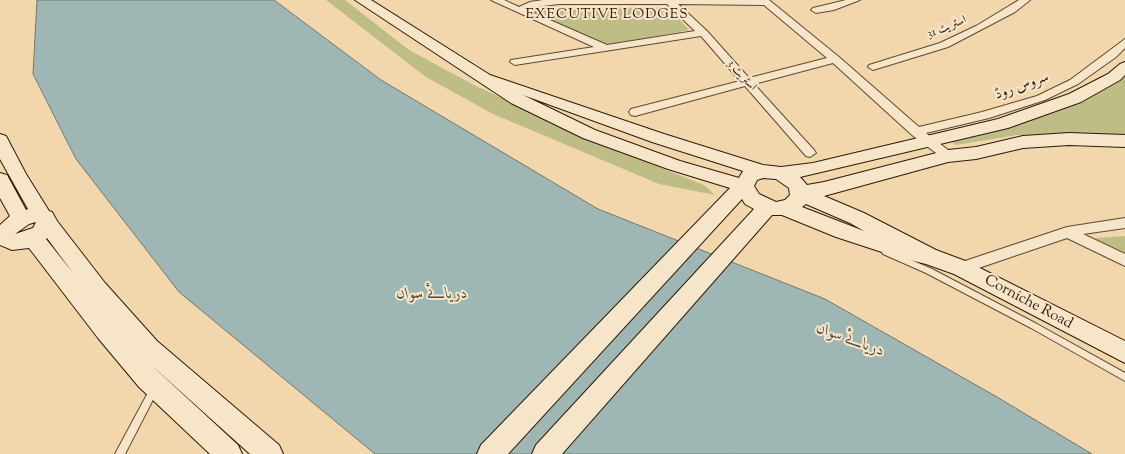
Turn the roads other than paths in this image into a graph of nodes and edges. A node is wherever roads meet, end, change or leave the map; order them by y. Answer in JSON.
{"nodes":[{"id":1,"x":362,"y":0,"type":"edge"},
{"id":2,"x":496,"y":0,"type":"edge"},
{"id":3,"x":855,"y":0,"type":"edge"},
{"id":4,"x":1025,"y":0,"type":"edge"},
{"id":5,"x":623,"y":1,"type":"edge"},
{"id":6,"x":669,"y":1,"type":"junction"},
{"id":7,"x":519,"y":10,"type":"junction"},
{"id":8,"x":816,"y":10,"type":"dead end"},
{"id":9,"x":703,"y":33,"type":"junction"},
{"id":10,"x":1125,"y":42,"type":"edge"},
{"id":11,"x":608,"y":49,"type":"junction"},
{"id":12,"x":835,"y":59,"type":"junction"},
{"id":13,"x":515,"y":62,"type":"dead end"},
{"id":14,"x":873,"y":66,"type":"dead end"},
{"id":15,"x":1125,"y":67,"type":"edge"},
{"id":16,"x":484,"y":78,"type":"junction"},
{"id":17,"x":748,"y":82,"type":"junction"},
{"id":18,"x":635,"y":112,"type":"dead end"},
{"id":19,"x":922,"y":137,"type":"junction"},
{"id":20,"x":0,"y":140,"type":"edge"},
{"id":21,"x":1125,"y":141,"type":"edge"},
{"id":22,"x":810,"y":153,"type":"dead end"},
{"id":23,"x":948,"y":156,"type":"junction"},
{"id":24,"x":762,"y":171,"type":"junction"},
{"id":25,"x":697,"y":172,"type":"junction"},
{"id":26,"x":781,"y":173,"type":"junction"},
{"id":27,"x":0,"y":180,"type":"edge"},
{"id":28,"x":745,"y":186,"type":"junction"},
{"id":29,"x":800,"y":193,"type":"junction"},
{"id":30,"x":724,"y":206,"type":"junction"},
{"id":31,"x":776,"y":208,"type":"junction"},
{"id":32,"x":1125,"y":223,"type":"edge"},
{"id":33,"x":20,"y":232,"type":"edge"},
{"id":34,"x":1068,"y":232,"type":"junction"},
{"id":35,"x":870,"y":240,"type":"junction"},
{"id":36,"x":930,"y":256,"type":"junction"},
{"id":37,"x":1125,"y":260,"type":"edge"},
{"id":38,"x":961,"y":268,"type":"junction"},
{"id":39,"x":1125,"y":353,"type":"edge"},
{"id":40,"x":1125,"y":377,"type":"edge"},
{"id":41,"x":156,"y":386,"type":"junction"},
{"id":42,"x":120,"y":454,"type":"edge"},
{"id":43,"x":229,"y":454,"type":"edge"},
{"id":44,"x":270,"y":454,"type":"edge"},
{"id":45,"x":490,"y":454,"type":"edge"},
{"id":46,"x":545,"y":454,"type":"edge"}],
"edges":[{"from":1,"to":16,"type":"main road"},
{"from":2,"to":7,"type":"street"},
{"from":3,"to":8,"type":"street"},
{"from":4,"to":14,"type":"street","name":"اسٹریٹ 31"},
{"from":5,"to":6,"type":"street"},
{"from":5,"to":7,"type":"street"},
{"from":6,"to":9,"type":"street","name":"اسٹریٹ 3"},
{"from":6,"to":12,"type":"street"},
{"from":7,"to":11,"type":"street"},
{"from":9,"to":11,"type":"street"},
{"from":9,"to":17,"type":"street","name":"اسٹریٹ 3"},
{"from":10,"to":19,"type":"street","name":"سروس روڈ"},
{"from":11,"to":13,"type":"street"},
{"from":12,"to":17,"type":"street"},
{"from":12,"to":19,"type":"street"},
{"from":15,"to":19,"type":"main road"},
{"from":16,"to":24,"type":"main road"},
{"from":16,"to":25,"type":"main road"},
{"from":17,"to":18,"type":"street"},
{"from":17,"to":22,"type":"street","name":"اسٹریٹ 3"},
{"from":19,"to":23,"type":"street"},
{"from":19,"to":26,"type":"main road"},
{"from":20,"to":33,"type":"main road"},
{"from":21,"to":23,"type":"main road"},
{"from":23,"to":29,"type":"main road"},
{"from":24,"to":26,"type":"main road"},
{"from":24,"to":28,"type":"main road"},
{"from":25,"to":28,"type":"main road"},
{"from":25,"to":30,"type":"main road"},
{"from":26,"to":29,"type":"main road"},
{"from":27,"to":33,"type":"main road"},
{"from":28,"to":30,"type":"main road"},
{"from":28,"to":31,"type":"main road"},
{"from":29,"to":31,"type":"main road"},
{"from":29,"to":36,"type":"main road"},
{"from":30,"to":45,"type":"main road"},
{"from":31,"to":35,"type":"main road"},
{"from":31,"to":46,"type":"main road"},
{"from":32,"to":34,"type":"street"},
{"from":33,"to":41,"type":"main road"},
{"from":33,"to":44,"type":"main road"},
{"from":34,"to":37,"type":"street"},
{"from":34,"to":38,"type":"street"},
{"from":35,"to":36,"type":"main road"},
{"from":35,"to":40,"type":"lane"},
{"from":36,"to":38,"type":"main road","name":"Corniche Road"},
{"from":38,"to":39,"type":"main road","name":"Corniche Road"},
{"from":41,"to":42,"type":"lane"},
{"from":41,"to":43,"type":"main road"}]}
